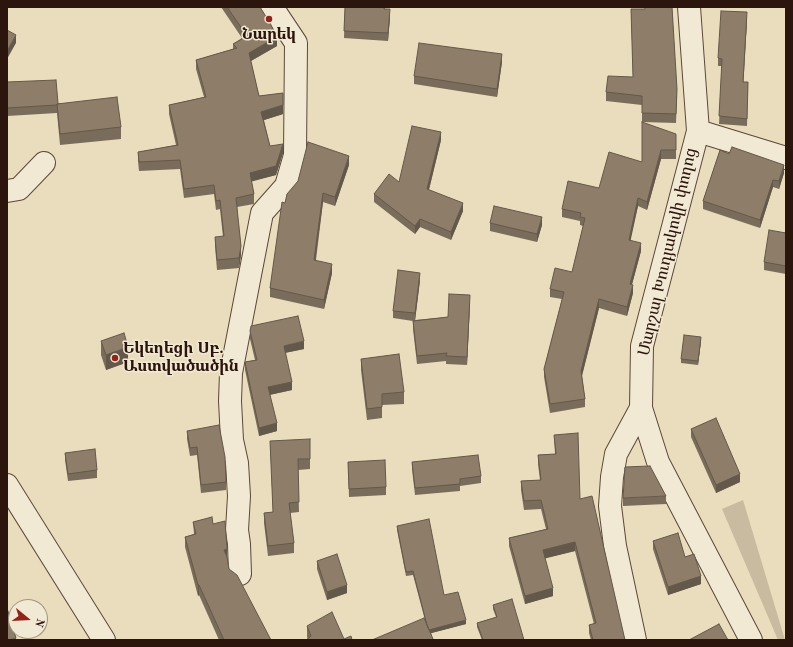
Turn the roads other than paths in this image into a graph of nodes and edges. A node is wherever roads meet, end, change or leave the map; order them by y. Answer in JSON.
{"nodes":[{"id":1,"x":272,"y":7,"type":"edge"},
{"id":2,"x":689,"y":7,"type":"edge"},
{"id":3,"x":698,"y":131,"type":"junction"},
{"id":4,"x":786,"y":158,"type":"edge"},
{"id":5,"x":44,"y":163,"type":"dead end"},
{"id":6,"x":7,"y":191,"type":"edge"},
{"id":7,"x":641,"y":408,"type":"junction"},
{"id":8,"x":7,"y":485,"type":"edge"},
{"id":9,"x":240,"y":574,"type":"dead end"},
{"id":10,"x":104,"y":640,"type":"edge"},
{"id":11,"x":636,"y":640,"type":"edge"},
{"id":12,"x":752,"y":640,"type":"edge"}],
"edges":[{"from":1,"to":9,"type":"street"},
{"from":2,"to":3,"type":"street","name":"Մարշալ Խուդյակովի փողոց"},
{"from":3,"to":4,"type":"street"},
{"from":3,"to":7,"type":"street","name":"Մարշալ Խուդյակովի փողոց"},
{"from":5,"to":6,"type":"street"},
{"from":7,"to":11,"type":"street"},
{"from":7,"to":12,"type":"street","name":"Մարշալ Խուդյակովի փողոց"},
{"from":8,"to":10,"type":"street"}]}
